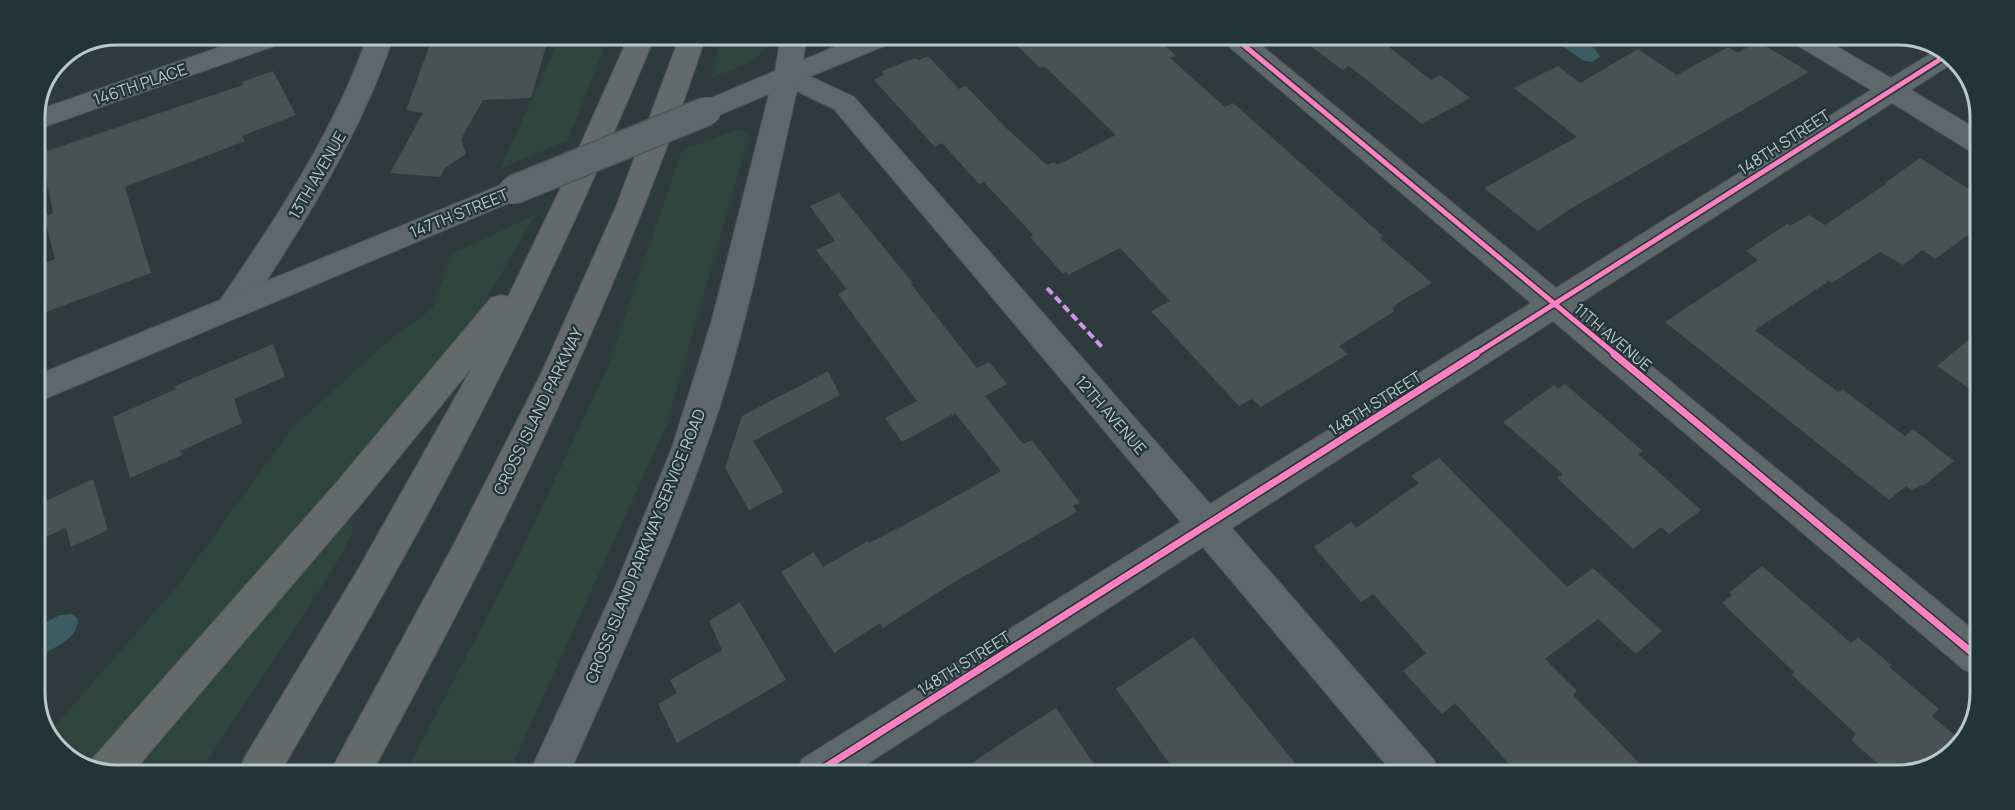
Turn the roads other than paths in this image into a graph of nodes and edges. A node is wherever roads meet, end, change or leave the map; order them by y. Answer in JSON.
{"nodes":[{"id":1,"x":252,"y":45,"type":"edge"},
{"id":2,"x":378,"y":45,"type":"edge"},
{"id":3,"x":622,"y":45,"type":"edge"},
{"id":4,"x":638,"y":45,"type":"edge"},
{"id":5,"x":690,"y":45,"type":"edge"},
{"id":6,"x":792,"y":45,"type":"edge"},
{"id":7,"x":863,"y":45,"type":"edge"},
{"id":8,"x":1244,"y":45,"type":"edge"},
{"id":9,"x":1816,"y":45,"type":"edge"},
{"id":10,"x":1941,"y":59,"type":"edge"},
{"id":11,"x":787,"y":76,"type":"junction"},
{"id":12,"x":1891,"y":90,"type":"junction"},
{"id":13,"x":45,"y":117,"type":"edge"},
{"id":14,"x":1970,"y":138,"type":"edge"},
{"id":15,"x":596,"y":140,"type":"junction"},
{"id":16,"x":541,"y":259,"type":"junction"},
{"id":17,"x":234,"y":305,"type":"junction"},
{"id":18,"x":1554,"y":305,"type":"junction"},
{"id":19,"x":45,"y":386,"type":"edge"},
{"id":20,"x":1207,"y":526,"type":"junction"},
{"id":21,"x":1970,"y":651,"type":"edge"},
{"id":22,"x":113,"y":765,"type":"edge"},
{"id":23,"x":263,"y":765,"type":"edge"},
{"id":24,"x":354,"y":765,"type":"edge"},
{"id":25,"x":553,"y":765,"type":"edge"},
{"id":26,"x":829,"y":765,"type":"edge"},
{"id":27,"x":1412,"y":765,"type":"edge"}],
"edges":[{"from":1,"to":13,"type":"street","name":"146TH PLACE"},
{"from":2,"to":17,"type":"street","name":"13TH AVENUE"},
{"from":3,"to":15,"type":"highway"},
{"from":4,"to":15,"type":"highway"},
{"from":5,"to":24,"type":"highway","name":"CROSS ISLAND PARKWAY"},
{"from":6,"to":11,"type":"street","name":"CROSS ISLAND PARKWAY SERVICE ROAD"},
{"from":7,"to":11,"type":"street","name":"147TH STREET"},
{"from":8,"to":18,"type":"street","name":"11TH AVENUE"},
{"from":9,"to":12,"type":"street"},
{"from":10,"to":12,"type":"street","name":"148TH STREET"},
{"from":11,"to":17,"type":"street","name":"147TH STREET","bridge":true},
{"from":11,"to":20,"type":"street","name":"12TH AVENUE"},
{"from":11,"to":25,"type":"street","name":"CROSS ISLAND PARKWAY SERVICE ROAD"},
{"from":12,"to":14,"type":"street"},
{"from":12,"to":18,"type":"street","name":"148TH STREET"},
{"from":15,"to":16,"type":"highway"},
{"from":16,"to":22,"type":"highway"},
{"from":16,"to":23,"type":"highway"},
{"from":17,"to":19,"type":"street","name":"147TH STREET"},
{"from":18,"to":20,"type":"street","name":"148TH STREET"},
{"from":18,"to":21,"type":"street","name":"11TH AVENUE"},
{"from":20,"to":26,"type":"street","name":"148TH STREET"},
{"from":20,"to":27,"type":"street","name":"12TH AVENUE"}]}
